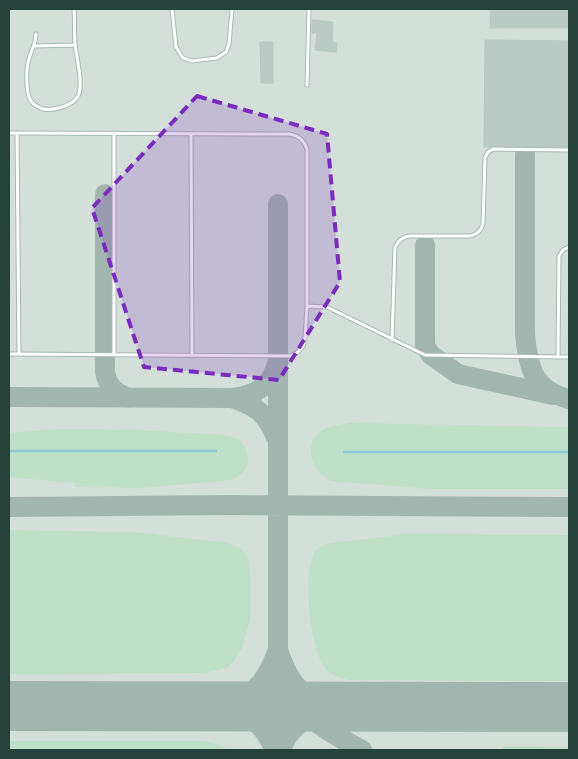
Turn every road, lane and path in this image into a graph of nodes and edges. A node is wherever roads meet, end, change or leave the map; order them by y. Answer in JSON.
{"nodes":[{"id":1,"x":74,"y":9,"type":"edge"},
{"id":2,"x":172,"y":9,"type":"edge"},
{"id":3,"x":232,"y":9,"type":"edge"},
{"id":4,"x":309,"y":9,"type":"edge"},
{"id":5,"x":36,"y":34,"type":"dead end"},
{"id":6,"x":75,"y":45,"type":"junction"},
{"id":7,"x":34,"y":46,"type":"junction"},
{"id":8,"x":306,"y":85,"type":"dead end"},
{"id":9,"x":9,"y":133,"type":"edge"},
{"id":10,"x":17,"y":133,"type":"junction"},
{"id":11,"x":114,"y":133,"type":"junction"},
{"id":12,"x":191,"y":134,"type":"junction"},
{"id":13,"x":569,"y":150,"type":"edge"},
{"id":14,"x":569,"y":246,"type":"edge"},
{"id":15,"x":307,"y":306,"type":"junction"},
{"id":16,"x":392,"y":340,"type":"junction"},
{"id":17,"x":9,"y":354,"type":"edge"},
{"id":18,"x":18,"y":354,"type":"junction"},
{"id":19,"x":114,"y":354,"type":"junction"},
{"id":20,"x":192,"y":355,"type":"junction"},
{"id":21,"x":558,"y":357,"type":"junction"},
{"id":22,"x":569,"y":357,"type":"edge"}],
"edges":[{"from":1,"to":6,"type":"lane"},
{"from":2,"to":3,"type":"lane"},
{"from":4,"to":8,"type":"lane"},
{"from":5,"to":7,"type":"lane"},
{"from":6,"to":7,"type":"lane"},
{"from":6,"to":7,"type":"lane"},
{"from":9,"to":10,"type":"lane"},
{"from":10,"to":11,"type":"lane"},
{"from":10,"to":18,"type":"lane"},
{"from":11,"to":12,"type":"lane"},
{"from":11,"to":19,"type":"lane"},
{"from":12,"to":15,"type":"lane"},
{"from":12,"to":20,"type":"lane"},
{"from":13,"to":16,"type":"lane"},
{"from":14,"to":21,"type":"lane"},
{"from":15,"to":16,"type":"lane"},
{"from":15,"to":20,"type":"lane"},
{"from":16,"to":21,"type":"lane"},
{"from":17,"to":18,"type":"lane"},
{"from":18,"to":19,"type":"lane"},
{"from":19,"to":20,"type":"lane"},
{"from":21,"to":22,"type":"lane"}]}
